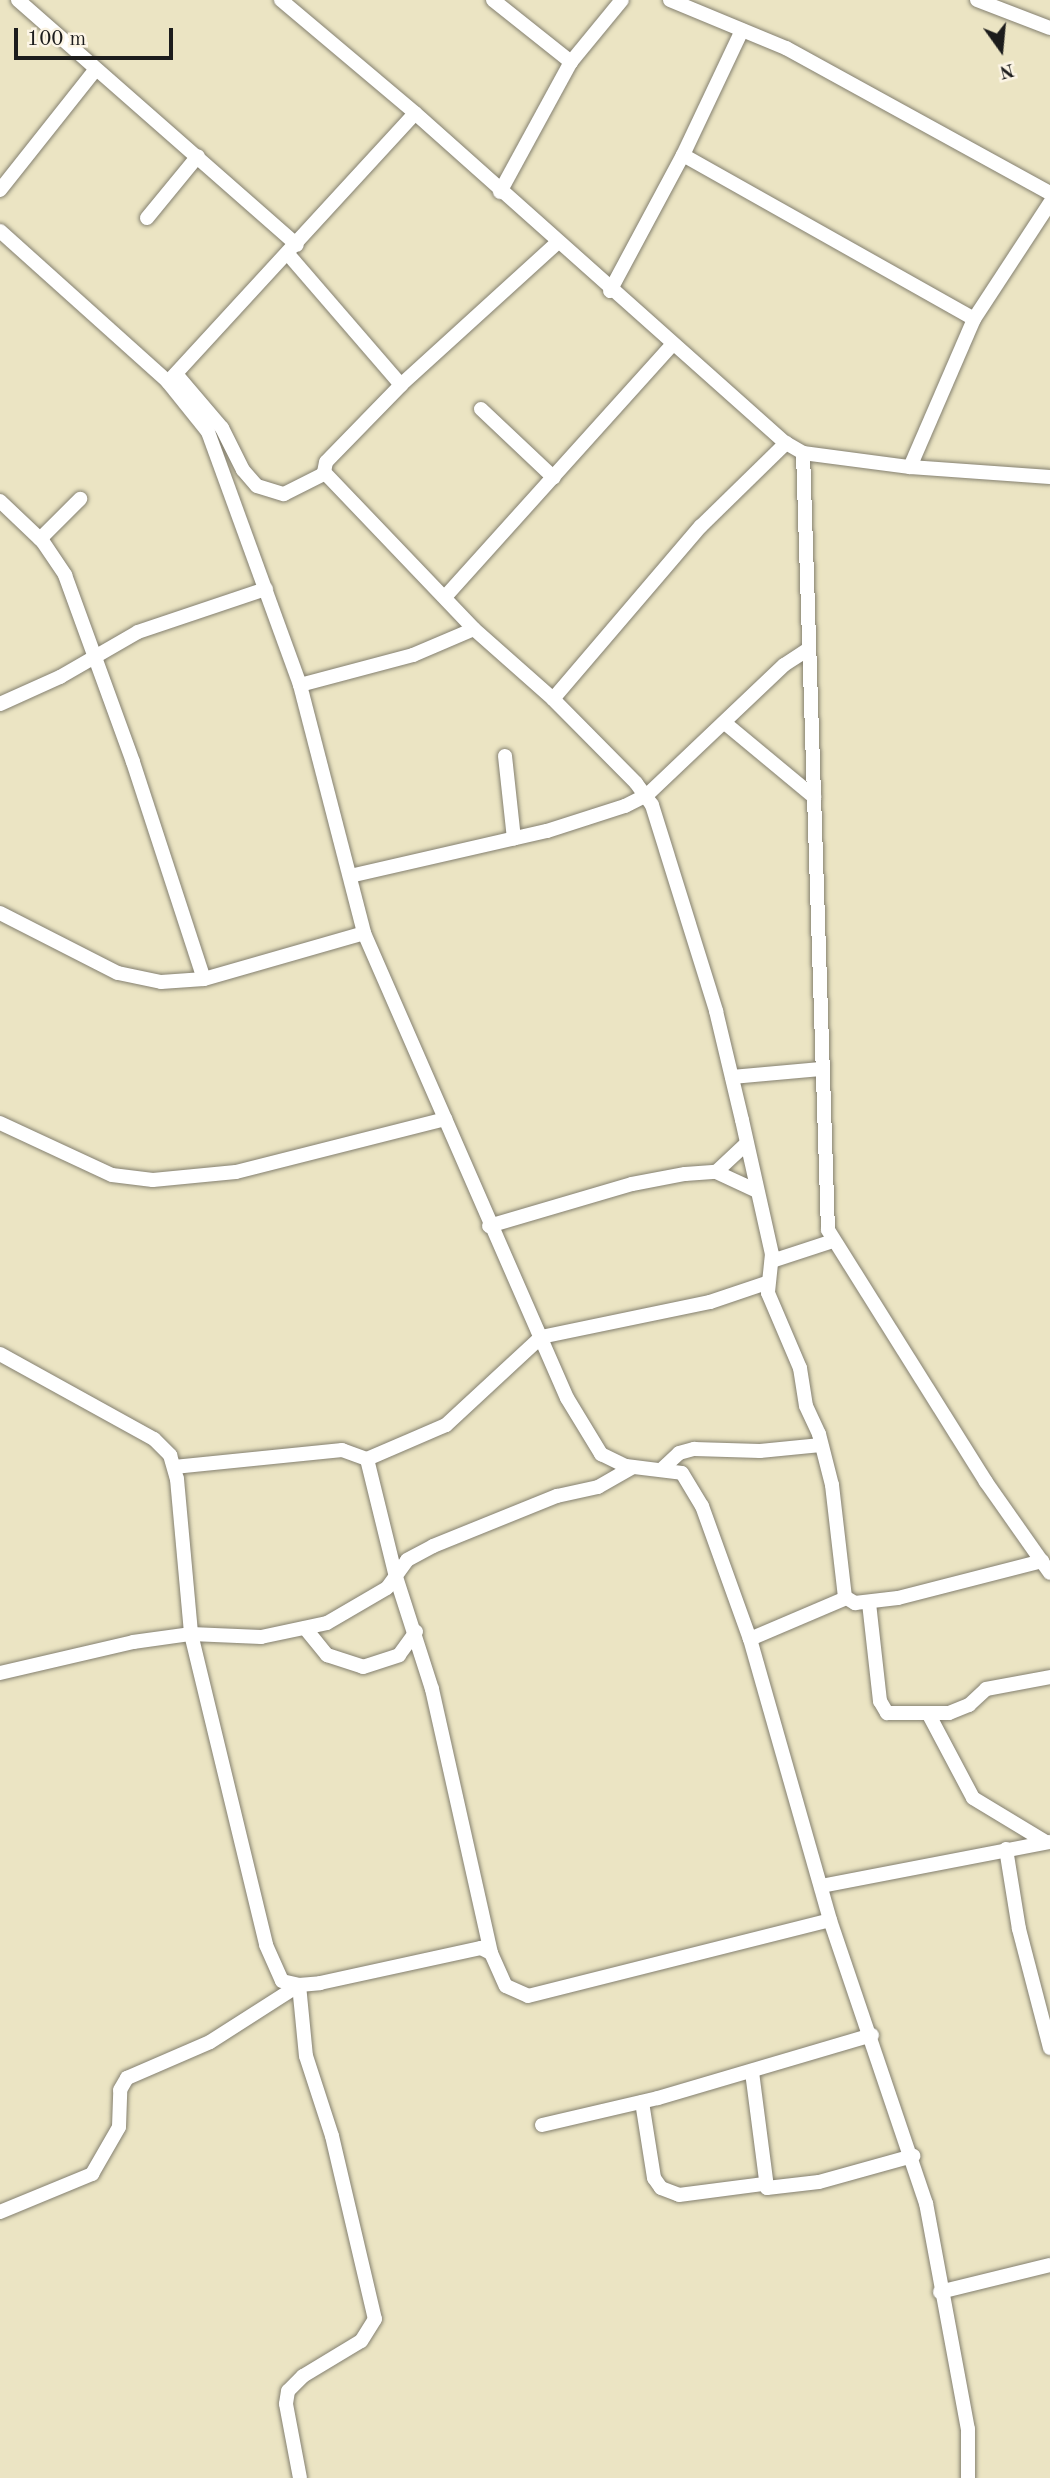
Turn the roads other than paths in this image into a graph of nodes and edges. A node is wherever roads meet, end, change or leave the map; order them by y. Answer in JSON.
{"nodes":[{"id":1,"x":18,"y":0,"type":"edge"},
{"id":2,"x":281,"y":0,"type":"edge"},
{"id":3,"x":493,"y":0,"type":"edge"},
{"id":4,"x":622,"y":0,"type":"edge"},
{"id":5,"x":670,"y":0,"type":"edge"},
{"id":6,"x":986,"y":2,"type":"edge"},
{"id":7,"x":1050,"y":28,"type":"edge"},
{"id":8,"x":742,"y":30,"type":"junction"},
{"id":9,"x":571,"y":62,"type":"junction"},
{"id":10,"x":96,"y":69,"type":"junction"},
{"id":11,"x":415,"y":113,"type":"junction"},
{"id":12,"x":683,"y":155,"type":"junction"},
{"id":13,"x":198,"y":156,"type":"junction"},
{"id":14,"x":0,"y":190,"type":"edge"},
{"id":15,"x":500,"y":192,"type":"junction"},
{"id":16,"x":1050,"y":192,"type":"edge"},
{"id":17,"x":1050,"y":203,"type":"edge"},
{"id":18,"x":146,"y":218,"type":"dead end"},
{"id":19,"x":0,"y":231,"type":"edge"},
{"id":20,"x":558,"y":242,"type":"junction"},
{"id":21,"x":293,"y":249,"type":"junction"},
{"id":22,"x":610,"y":290,"type":"junction"},
{"id":23,"x":974,"y":319,"type":"junction"},
{"id":24,"x":672,"y":345,"type":"junction"},
{"id":25,"x":172,"y":378,"type":"junction"},
{"id":26,"x":401,"y":385,"type":"junction"},
{"id":27,"x":481,"y":409,"type":"dead end"},
{"id":28,"x":786,"y":443,"type":"junction"},
{"id":29,"x":803,"y":453,"type":"junction"},
{"id":30,"x":910,"y":467,"type":"junction"},
{"id":31,"x":324,"y":474,"type":"junction"},
{"id":32,"x":1050,"y":477,"type":"edge"},
{"id":33,"x":554,"y":478,"type":"junction"},
{"id":34,"x":80,"y":499,"type":"dead end"},
{"id":35,"x":0,"y":501,"type":"edge"},
{"id":36,"x":40,"y":539,"type":"junction"},
{"id":37,"x":266,"y":589,"type":"junction"},
{"id":38,"x":445,"y":597,"type":"junction"},
{"id":39,"x":474,"y":629,"type":"junction"},
{"id":40,"x":809,"y":649,"type":"junction"},
{"id":41,"x":93,"y":659,"type":"junction"},
{"id":42,"x":300,"y":685,"type":"junction"},
{"id":43,"x":553,"y":699,"type":"junction"},
{"id":44,"x":0,"y":704,"type":"edge"},
{"id":45,"x":725,"y":723,"type":"junction"},
{"id":46,"x":505,"y":756,"type":"dead end"},
{"id":47,"x":647,"y":795,"type":"junction"},
{"id":48,"x":814,"y":797,"type":"junction"},
{"id":49,"x":514,"y":839,"type":"junction"},
{"id":50,"x":350,"y":876,"type":"junction"},
{"id":51,"x":0,"y":912,"type":"edge"},
{"id":52,"x":365,"y":933,"type":"junction"},
{"id":53,"x":204,"y":979,"type":"junction"},
{"id":54,"x":821,"y":1069,"type":"junction"},
{"id":55,"x":732,"y":1077,"type":"junction"},
{"id":56,"x":445,"y":1119,"type":"junction"},
{"id":57,"x":0,"y":1123,"type":"edge"},
{"id":58,"x":747,"y":1143,"type":"junction"},
{"id":59,"x":716,"y":1172,"type":"junction"},
{"id":60,"x":757,"y":1191,"type":"junction"},
{"id":61,"x":489,"y":1226,"type":"junction"},
{"id":62,"x":833,"y":1241,"type":"junction"},
{"id":63,"x":772,"y":1261,"type":"junction"},
{"id":64,"x":766,"y":1283,"type":"junction"},
{"id":65,"x":541,"y":1336,"type":"junction"},
{"id":66,"x":0,"y":1354,"type":"edge"},
{"id":67,"x":821,"y":1445,"type":"junction"},
{"id":68,"x":367,"y":1459,"type":"junction"},
{"id":69,"x":174,"y":1467,"type":"junction"},
{"id":70,"x":633,"y":1467,"type":"junction"},
{"id":71,"x":662,"y":1469,"type":"junction"},
{"id":72,"x":1046,"y":1567,"type":"edge"},
{"id":73,"x":396,"y":1577,"type":"junction"},
{"id":74,"x":846,"y":1598,"type":"junction"},
{"id":75,"x":869,"y":1603,"type":"junction"},
{"id":76,"x":305,"y":1628,"type":"junction"},
{"id":77,"x":416,"y":1632,"type":"junction"},
{"id":78,"x":191,"y":1634,"type":"junction"},
{"id":79,"x":750,"y":1640,"type":"junction"},
{"id":80,"x":0,"y":1673,"type":"edge"},
{"id":81,"x":1050,"y":1676,"type":"edge"},
{"id":82,"x":928,"y":1713,"type":"junction"},
{"id":83,"x":1048,"y":1842,"type":"edge"},
{"id":84,"x":1006,"y":1849,"type":"junction"},
{"id":85,"x":821,"y":1886,"type":"junction"},
{"id":86,"x":830,"y":1920,"type":"junction"},
{"id":87,"x":491,"y":1953,"type":"junction"},
{"id":88,"x":299,"y":1985,"type":"junction"},
{"id":89,"x":872,"y":2035,"type":"junction"},
{"id":90,"x":1050,"y":2048,"type":"edge"},
{"id":91,"x":752,"y":2072,"type":"junction"},
{"id":92,"x":642,"y":2102,"type":"junction"},
{"id":93,"x":542,"y":2124,"type":"dead end"},
{"id":94,"x":913,"y":2156,"type":"junction"},
{"id":95,"x":764,"y":2184,"type":"junction"},
{"id":96,"x":0,"y":2212,"type":"edge"},
{"id":97,"x":1050,"y":2265,"type":"edge"},
{"id":98,"x":940,"y":2292,"type":"junction"},
{"id":99,"x":300,"y":2478,"type":"edge"},
{"id":100,"x":968,"y":2478,"type":"edge"}],
"edges":[{"from":1,"to":10,"type":"street"},
{"from":2,"to":11,"type":"street"},
{"from":3,"to":9,"type":"street"},
{"from":4,"to":9,"type":"street"},
{"from":5,"to":8,"type":"street"},
{"from":6,"to":7,"type":"street"},
{"from":8,"to":12,"type":"street"},
{"from":8,"to":16,"type":"street"},
{"from":9,"to":15,"type":"street"},
{"from":10,"to":13,"type":"street"},
{"from":10,"to":14,"type":"street"},
{"from":11,"to":15,"type":"street"},
{"from":11,"to":21,"type":"street"},
{"from":12,"to":22,"type":"street"},
{"from":12,"to":23,"type":"street"},
{"from":13,"to":18,"type":"street"},
{"from":13,"to":21,"type":"street"},
{"from":15,"to":20,"type":"street"},
{"from":17,"to":23,"type":"street"},
{"from":19,"to":25,"type":"street"},
{"from":20,"to":22,"type":"street"},
{"from":20,"to":26,"type":"street"},
{"from":21,"to":25,"type":"street"},
{"from":21,"to":26,"type":"street"},
{"from":22,"to":24,"type":"street"},
{"from":23,"to":30,"type":"street"},
{"from":24,"to":28,"type":"street"},
{"from":24,"to":33,"type":"street"},
{"from":25,"to":31,"type":"street"},
{"from":25,"to":37,"type":"street"},
{"from":26,"to":31,"type":"street"},
{"from":27,"to":33,"type":"street"},
{"from":28,"to":29,"type":"street"},
{"from":28,"to":43,"type":"street"},
{"from":29,"to":30,"type":"street"},
{"from":29,"to":40,"type":"street"},
{"from":30,"to":32,"type":"street"},
{"from":31,"to":38,"type":"street"},
{"from":33,"to":38,"type":"street"},
{"from":34,"to":36,"type":"street"},
{"from":35,"to":36,"type":"street"},
{"from":36,"to":41,"type":"street"},
{"from":37,"to":41,"type":"street"},
{"from":37,"to":42,"type":"street"},
{"from":38,"to":39,"type":"street"},
{"from":39,"to":42,"type":"street"},
{"from":39,"to":43,"type":"street"},
{"from":40,"to":45,"type":"street"},
{"from":40,"to":48,"type":"street"},
{"from":41,"to":44,"type":"street"},
{"from":41,"to":53,"type":"street"},
{"from":42,"to":50,"type":"street"},
{"from":43,"to":47,"type":"street"},
{"from":45,"to":47,"type":"street"},
{"from":45,"to":48,"type":"street"},
{"from":46,"to":49,"type":"street"},
{"from":47,"to":49,"type":"street"},
{"from":47,"to":55,"type":"street"},
{"from":48,"to":54,"type":"street"},
{"from":49,"to":50,"type":"street"},
{"from":50,"to":52,"type":"street"},
{"from":51,"to":53,"type":"street"},
{"from":52,"to":53,"type":"street"},
{"from":52,"to":56,"type":"street"},
{"from":54,"to":55,"type":"street"},
{"from":54,"to":62,"type":"street"},
{"from":55,"to":58,"type":"street"},
{"from":56,"to":57,"type":"street"},
{"from":56,"to":61,"type":"street"},
{"from":58,"to":59,"type":"street"},
{"from":58,"to":60,"type":"street"},
{"from":59,"to":60,"type":"street"},
{"from":59,"to":61,"type":"street"},
{"from":60,"to":63,"type":"street"},
{"from":61,"to":65,"type":"street"},
{"from":62,"to":63,"type":"street"},
{"from":62,"to":72,"type":"street"},
{"from":63,"to":64,"type":"street"},
{"from":64,"to":65,"type":"street"},
{"from":64,"to":67,"type":"street"},
{"from":65,"to":68,"type":"street"},
{"from":65,"to":70,"type":"street"},
{"from":66,"to":69,"type":"street"},
{"from":67,"to":71,"type":"street"},
{"from":67,"to":74,"type":"street"},
{"from":68,"to":69,"type":"street"},
{"from":68,"to":73,"type":"street"},
{"from":69,"to":78,"type":"street"},
{"from":70,"to":71,"type":"street"},
{"from":70,"to":73,"type":"street"},
{"from":71,"to":79,"type":"street"},
{"from":72,"to":75,"type":"street"},
{"from":73,"to":76,"type":"street"},
{"from":73,"to":77,"type":"street"},
{"from":74,"to":75,"type":"street"},
{"from":74,"to":79,"type":"street"},
{"from":75,"to":82,"type":"street"},
{"from":76,"to":77,"type":"street"},
{"from":76,"to":78,"type":"street"},
{"from":77,"to":87,"type":"street"},
{"from":78,"to":80,"type":"street"},
{"from":78,"to":88,"type":"street"},
{"from":79,"to":85,"type":"street"},
{"from":81,"to":82,"type":"street"},
{"from":82,"to":83,"type":"street"},
{"from":83,"to":84,"type":"street"},
{"from":84,"to":85,"type":"street"},
{"from":84,"to":90,"type":"street"},
{"from":85,"to":86,"type":"street"},
{"from":86,"to":87,"type":"street"},
{"from":86,"to":89,"type":"street"},
{"from":87,"to":88,"type":"street"},
{"from":88,"to":96,"type":"street"},
{"from":88,"to":99,"type":"street"},
{"from":89,"to":91,"type":"street"},
{"from":89,"to":94,"type":"street"},
{"from":91,"to":92,"type":"street"},
{"from":91,"to":95,"type":"street"},
{"from":92,"to":93,"type":"street"},
{"from":92,"to":95,"type":"street"},
{"from":94,"to":95,"type":"street"},
{"from":94,"to":98,"type":"street"},
{"from":97,"to":98,"type":"street"},
{"from":98,"to":100,"type":"street"}]}
